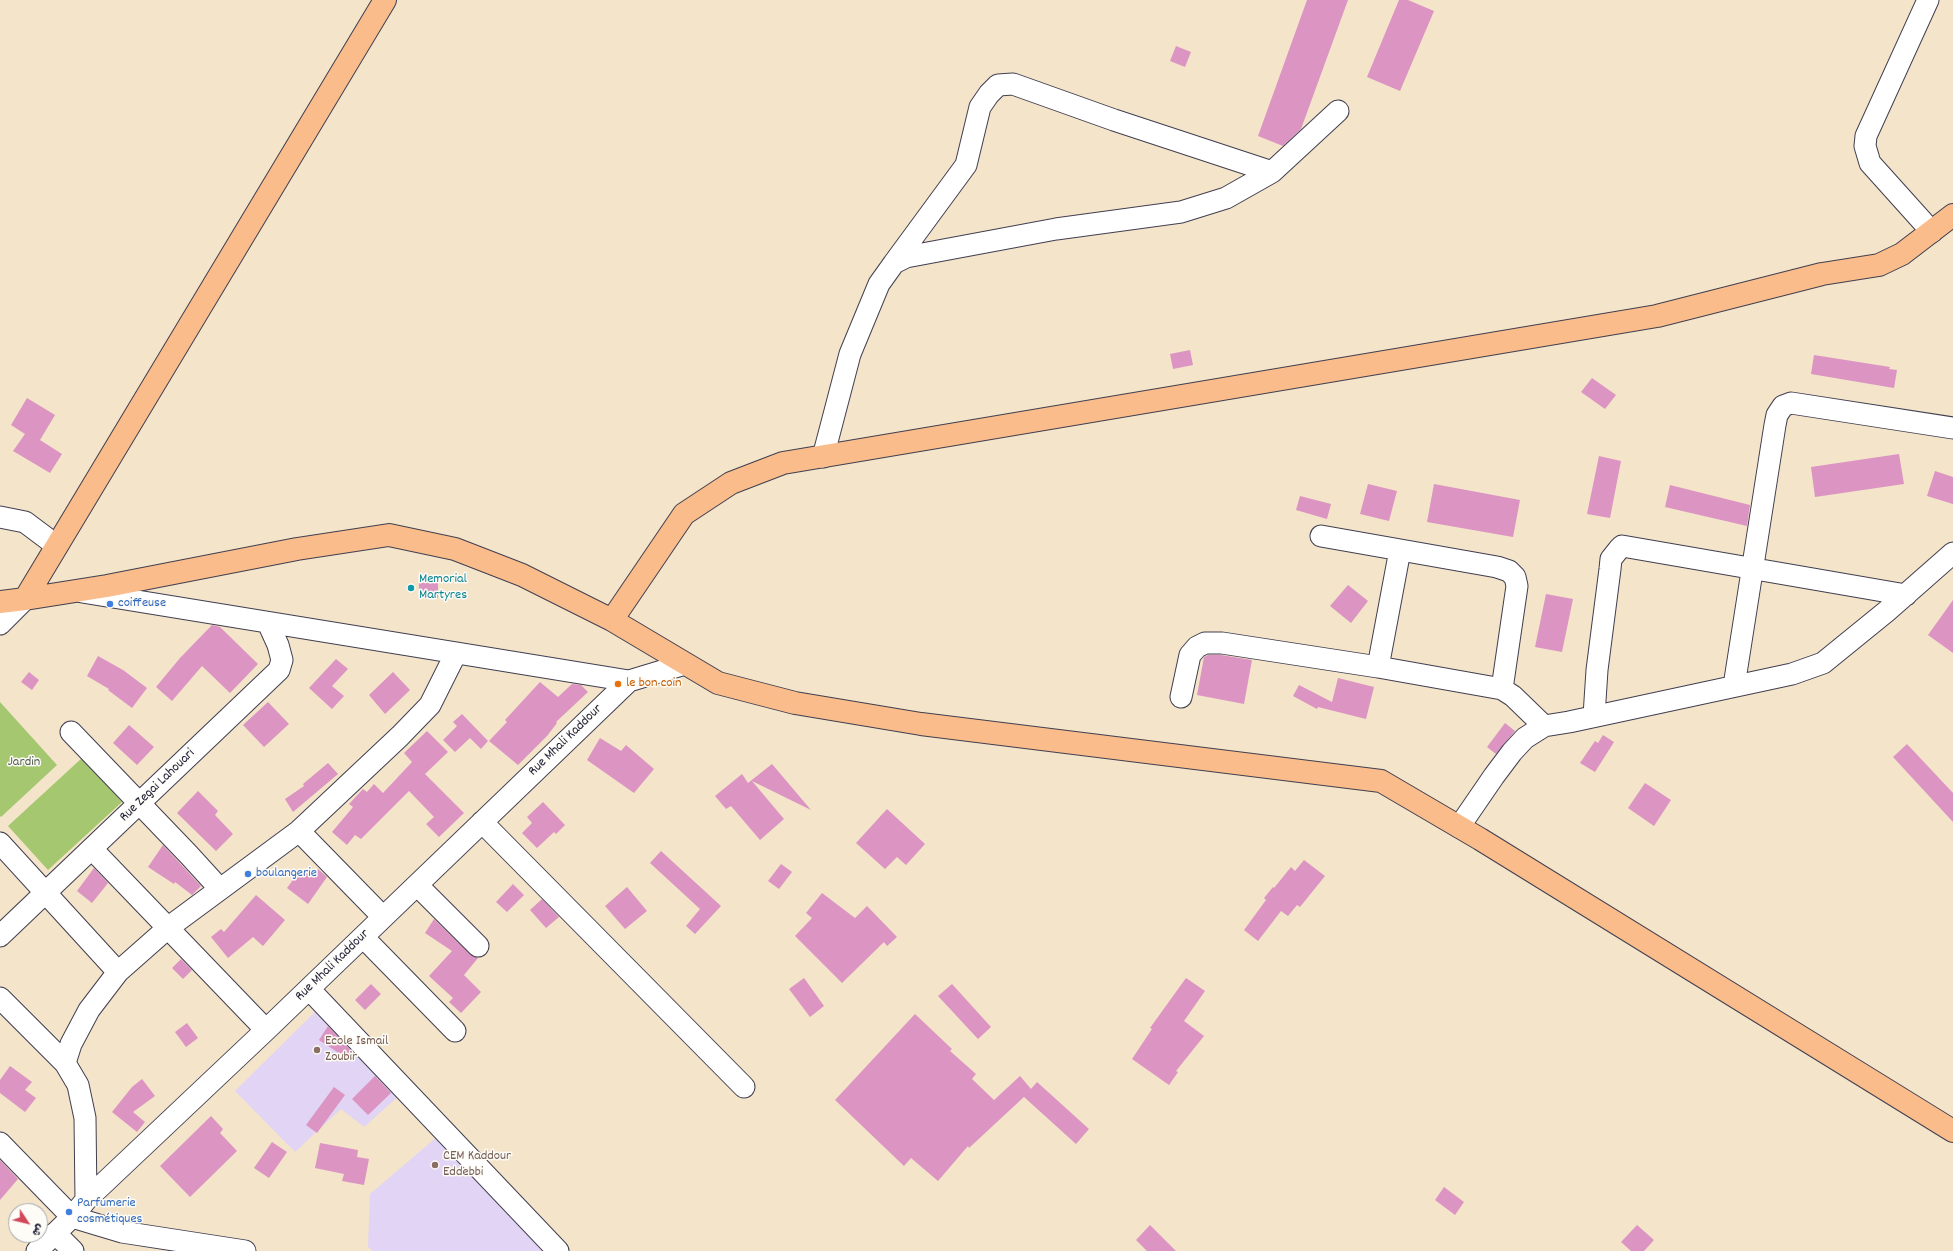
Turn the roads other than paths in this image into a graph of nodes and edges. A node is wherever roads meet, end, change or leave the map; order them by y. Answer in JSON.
{"nodes":[{"id":1,"x":385,"y":0,"type":"edge"},
{"id":2,"x":1928,"y":0,"type":"edge"},
{"id":3,"x":1338,"y":111,"type":"dead end"},
{"id":4,"x":1272,"y":172,"type":"junction"},
{"id":5,"x":1953,"y":216,"type":"edge"},
{"id":6,"x":1932,"y":232,"type":"junction"},
{"id":7,"x":894,"y":263,"type":"junction"},
{"id":8,"x":1953,"y":428,"type":"edge"},
{"id":9,"x":823,"y":457,"type":"junction"},
{"id":10,"x":0,"y":517,"type":"edge"},
{"id":11,"x":1321,"y":536,"type":"dead end"},
{"id":12,"x":57,"y":546,"type":"junction"},
{"id":13,"x":1400,"y":550,"type":"junction"},
{"id":14,"x":1953,"y":552,"type":"edge"},
{"id":15,"x":1752,"y":568,"type":"junction"},
{"id":16,"x":75,"y":591,"type":"junction"},
{"id":17,"x":1906,"y":595,"type":"junction"},
{"id":18,"x":25,"y":600,"type":"junction"},
{"id":19,"x":0,"y":602,"type":"edge"},
{"id":20,"x":612,"y":620,"type":"junction"},
{"id":21,"x":268,"y":623,"type":"junction"},
{"id":22,"x":0,"y":624,"type":"edge"},
{"id":23,"x":456,"y":653,"type":"junction"},
{"id":24,"x":685,"y":664,"type":"junction"},
{"id":25,"x":1378,"y":667,"type":"junction"},
{"id":26,"x":628,"y":681,"type":"junction"},
{"id":27,"x":1734,"y":686,"type":"junction"},
{"id":28,"x":1502,"y":689,"type":"junction"},
{"id":29,"x":1181,"y":697,"type":"dead end"},
{"id":30,"x":1594,"y":716,"type":"junction"},
{"id":31,"x":1544,"y":726,"type":"junction"},
{"id":32,"x":71,"y":732,"type":"dead end"},
{"id":33,"x":140,"y":804,"type":"junction"},
{"id":34,"x":482,"y":822,"type":"junction"},
{"id":35,"x":1459,"y":827,"type":"junction"},
{"id":36,"x":299,"y":831,"type":"junction"},
{"id":37,"x":0,"y":843,"type":"edge"},
{"id":38,"x":92,"y":849,"type":"junction"},
{"id":39,"x":417,"y":885,"type":"junction"},
{"id":40,"x":220,"y":889,"type":"junction"},
{"id":41,"x":46,"y":893,"type":"junction"},
{"id":42,"x":383,"y":917,"type":"junction"},
{"id":43,"x":169,"y":927,"type":"junction"},
{"id":44,"x":0,"y":936,"type":"edge"},
{"id":45,"x":363,"y":937,"type":"junction"},
{"id":46,"x":478,"y":946,"type":"dead end"},
{"id":47,"x":118,"y":972,"type":"junction"},
{"id":48,"x":309,"y":989,"type":"junction"},
{"id":49,"x":0,"y":998,"type":"edge"},
{"id":50,"x":266,"y":1030,"type":"junction"},
{"id":51,"x":455,"y":1031,"type":"dead end"},
{"id":52,"x":65,"y":1063,"type":"junction"},
{"id":53,"x":744,"y":1087,"type":"dead end"},
{"id":54,"x":1953,"y":1131,"type":"edge"},
{"id":55,"x":0,"y":1143,"type":"edge"},
{"id":56,"x":86,"y":1200,"type":"junction"},
{"id":57,"x":72,"y":1217,"type":"junction"},
{"id":58,"x":55,"y":1233,"type":"junction"},
{"id":59,"x":37,"y":1251,"type":"edge"},
{"id":60,"x":73,"y":1251,"type":"edge"},
{"id":61,"x":245,"y":1251,"type":"edge"},
{"id":62,"x":558,"y":1251,"type":"edge"}],
"edges":[{"from":1,"to":12,"type":"main road"},
{"from":2,"to":6,"type":"street"},
{"from":3,"to":4,"type":"street"},
{"from":4,"to":7,"type":"street"},
{"from":4,"to":7,"type":"street"},
{"from":5,"to":6,"type":"main road"},
{"from":6,"to":9,"type":"main road"},
{"from":7,"to":9,"type":"street"},
{"from":8,"to":15,"type":"street"},
{"from":9,"to":20,"type":"main road"},
{"from":10,"to":12,"type":"street"},
{"from":11,"to":13,"type":"street"},
{"from":12,"to":18,"type":"main road"},
{"from":13,"to":25,"type":"street"},
{"from":13,"to":28,"type":"street"},
{"from":14,"to":17,"type":"street"},
{"from":15,"to":17,"type":"street"},
{"from":15,"to":27,"type":"street"},
{"from":15,"to":30,"type":"street"},
{"from":16,"to":18,"type":"main road"},
{"from":16,"to":20,"type":"main road"},
{"from":16,"to":21,"type":"street"},
{"from":17,"to":27,"type":"street"},
{"from":18,"to":19,"type":"main road"},
{"from":18,"to":22,"type":"street"},
{"from":20,"to":24,"type":"main road"},
{"from":21,"to":23,"type":"street"},
{"from":21,"to":33,"type":"street","name":"Rue Zegai Lahouari"},
{"from":23,"to":26,"type":"street"},
{"from":23,"to":36,"type":"street"},
{"from":24,"to":26,"type":"street"},
{"from":24,"to":35,"type":"main road"},
{"from":25,"to":28,"type":"street"},
{"from":25,"to":29,"type":"street"},
{"from":26,"to":34,"type":"street","name":"Rue Mhali Kaddour"},
{"from":27,"to":30,"type":"street"},
{"from":28,"to":31,"type":"street"},
{"from":30,"to":31,"type":"street"},
{"from":31,"to":35,"type":"street"},
{"from":32,"to":33,"type":"street"},
{"from":33,"to":38,"type":"street","name":"Rue Zegai Lahouari"},
{"from":33,"to":40,"type":"street"},
{"from":34,"to":39,"type":"street","name":"Rue Mhali Kaddour"},
{"from":34,"to":53,"type":"street"},
{"from":35,"to":54,"type":"main road"},
{"from":36,"to":40,"type":"street"},
{"from":36,"to":42,"type":"street"},
{"from":37,"to":41,"type":"street"},
{"from":38,"to":41,"type":"street","name":"Rue Zegai Lahouari"},
{"from":38,"to":43,"type":"street"},
{"from":39,"to":42,"type":"street","name":"Rue Mhali Kaddour"},
{"from":39,"to":46,"type":"street"},
{"from":40,"to":43,"type":"street"},
{"from":41,"to":44,"type":"street","name":"Rue Zegai Lahouari"},
{"from":41,"to":47,"type":"street"},
{"from":42,"to":45,"type":"street","name":"Rue Mhali Kaddour"},
{"from":43,"to":47,"type":"street"},
{"from":43,"to":50,"type":"street"},
{"from":45,"to":48,"type":"street","name":"Rue Mhali Kaddour"},
{"from":45,"to":51,"type":"street"},
{"from":47,"to":52,"type":"street"},
{"from":48,"to":50,"type":"street","name":"Rue Mhali Kaddour"},
{"from":48,"to":62,"type":"street"},
{"from":49,"to":52,"type":"street"},
{"from":50,"to":56,"type":"street","name":"Rue Mhali Kaddour"},
{"from":52,"to":56,"type":"street"},
{"from":55,"to":57,"type":"street"},
{"from":56,"to":57,"type":"street","name":"Rue Mhali Kaddour"},
{"from":57,"to":58,"type":"street","name":"Rue Mhali Kaddour"},
{"from":57,"to":61,"type":"street"},
{"from":58,"to":59,"type":"street","name":"Rue Mhali Kaddour"},
{"from":58,"to":60,"type":"street"}]}
